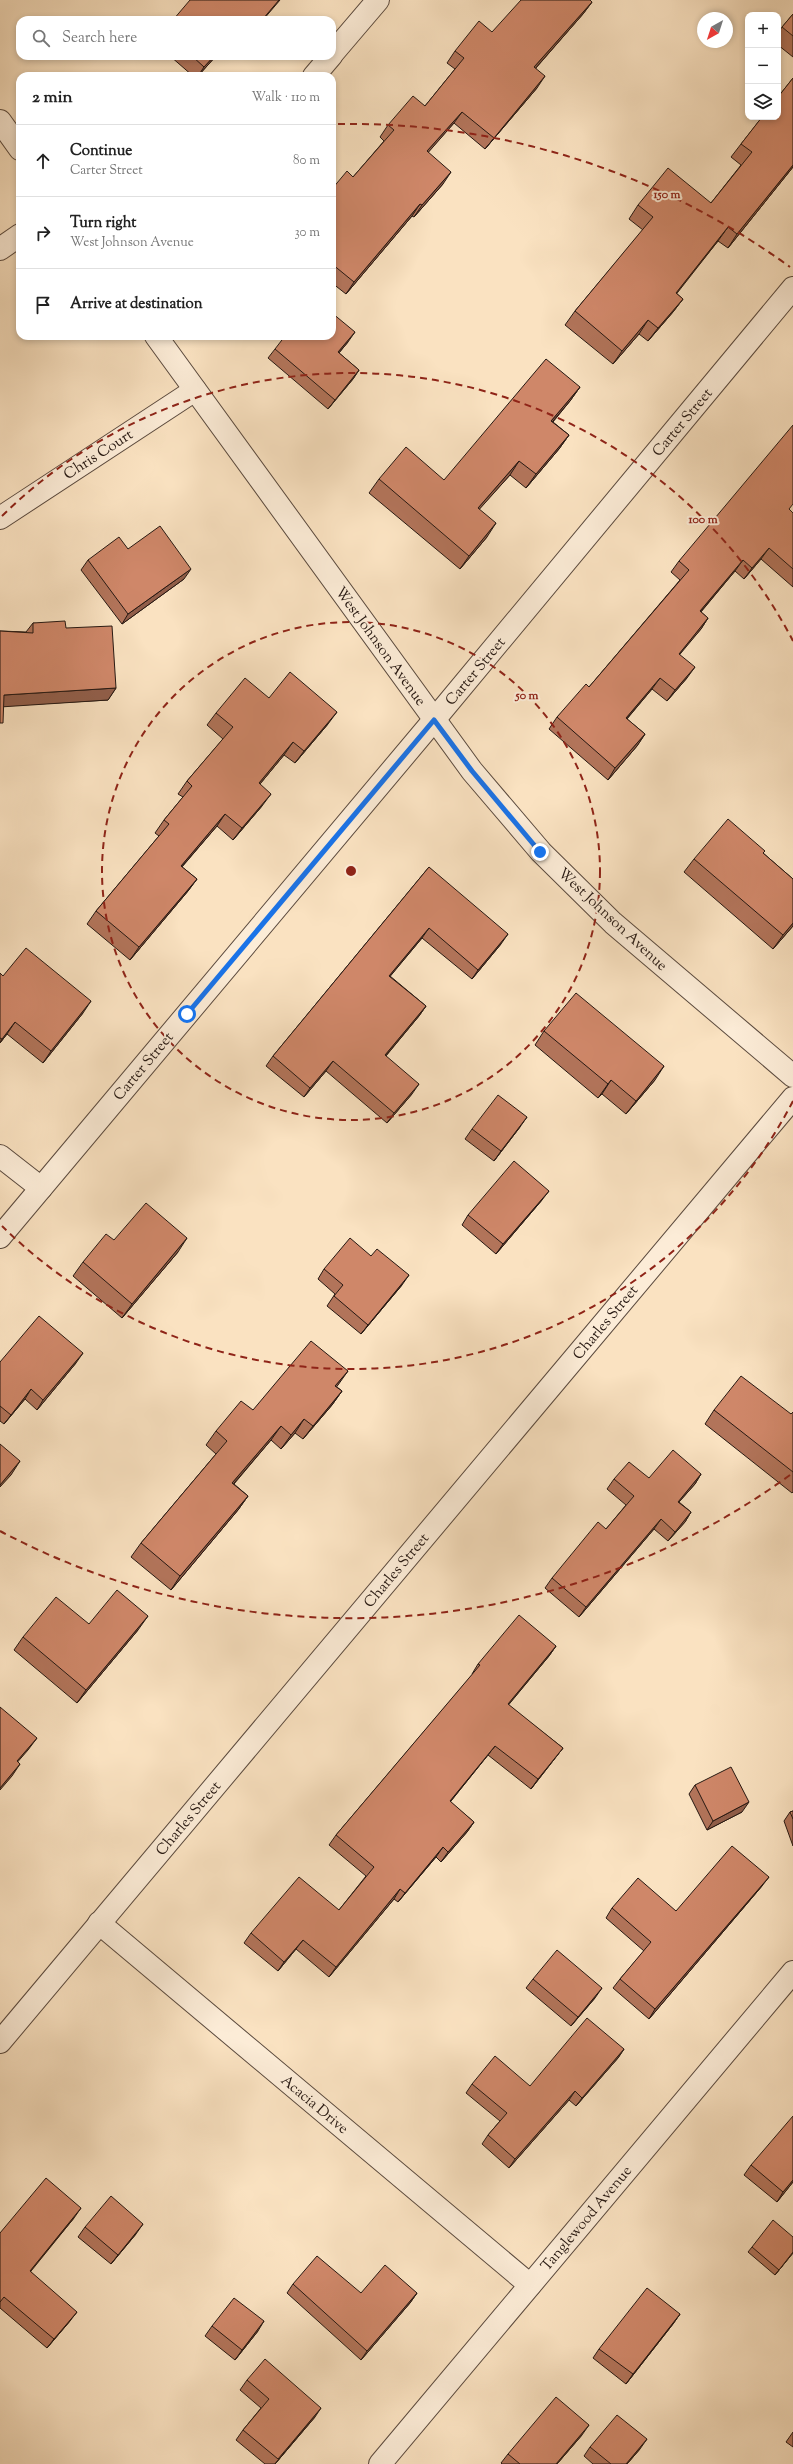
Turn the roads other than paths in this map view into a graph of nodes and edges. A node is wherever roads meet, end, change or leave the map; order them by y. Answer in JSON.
{"nodes":[{"id":1,"x":378,"y":0,"type":"edge"},
{"id":2,"x":336,"y":49,"type":"edge"},
{"id":3,"x":327,"y":60,"type":"edge"},
{"id":4,"x":317,"y":72,"type":"edge"},
{"id":5,"x":0,"y":121,"type":"edge"},
{"id":6,"x":16,"y":143,"type":"edge"},
{"id":7,"x":16,"y":238,"type":"edge"},
{"id":8,"x":0,"y":250,"type":"edge"},
{"id":9,"x":793,"y":288,"type":"edge"},
{"id":10,"x":159,"y":340,"type":"edge"},
{"id":11,"x":195,"y":390,"type":"junction"},
{"id":12,"x":0,"y":518,"type":"edge"},
{"id":13,"x":434,"y":720,"type":"junction"},
{"id":14,"x":793,"y":1076,"type":"edge"},
{"id":15,"x":793,"y":1098,"type":"edge"},
{"id":16,"x":0,"y":1156,"type":"edge"},
{"id":17,"x":40,"y":1188,"type":"junction"},
{"id":18,"x":0,"y":1236,"type":"edge"},
{"id":19,"x":99,"y":1923,"type":"junction"},
{"id":20,"x":793,"y":1972,"type":"edge"},
{"id":21,"x":0,"y":2042,"type":"edge"},
{"id":22,"x":530,"y":2285,"type":"junction"},
{"id":23,"x":380,"y":2464,"type":"edge"}],
"edges":[{"from":1,"to":2,"type":"street"},
{"from":3,"to":4,"type":"street"},
{"from":5,"to":6,"type":"street"},
{"from":7,"to":8,"type":"street"},
{"from":9,"to":13,"type":"street","name":"Carter Street"},
{"from":10,"to":11,"type":"street","name":"West Johnson Avenue"},
{"from":11,"to":12,"type":"street","name":"Chris Court"},
{"from":11,"to":13,"type":"street","name":"West Johnson Avenue"},
{"from":13,"to":14,"type":"street","name":"West Johnson Avenue"},
{"from":13,"to":17,"type":"street","name":"Carter Street"},
{"from":15,"to":19,"type":"street","name":"Charles Street"},
{"from":16,"to":17,"type":"street"},
{"from":17,"to":18,"type":"street","name":"Carter Street"},
{"from":19,"to":21,"type":"street","name":"Charles Street"},
{"from":19,"to":22,"type":"street","name":"Acacia Drive"},
{"from":20,"to":22,"type":"street","name":"Tanglewood Avenue"},
{"from":22,"to":23,"type":"street","name":"Tanglewood Avenue"}]}
